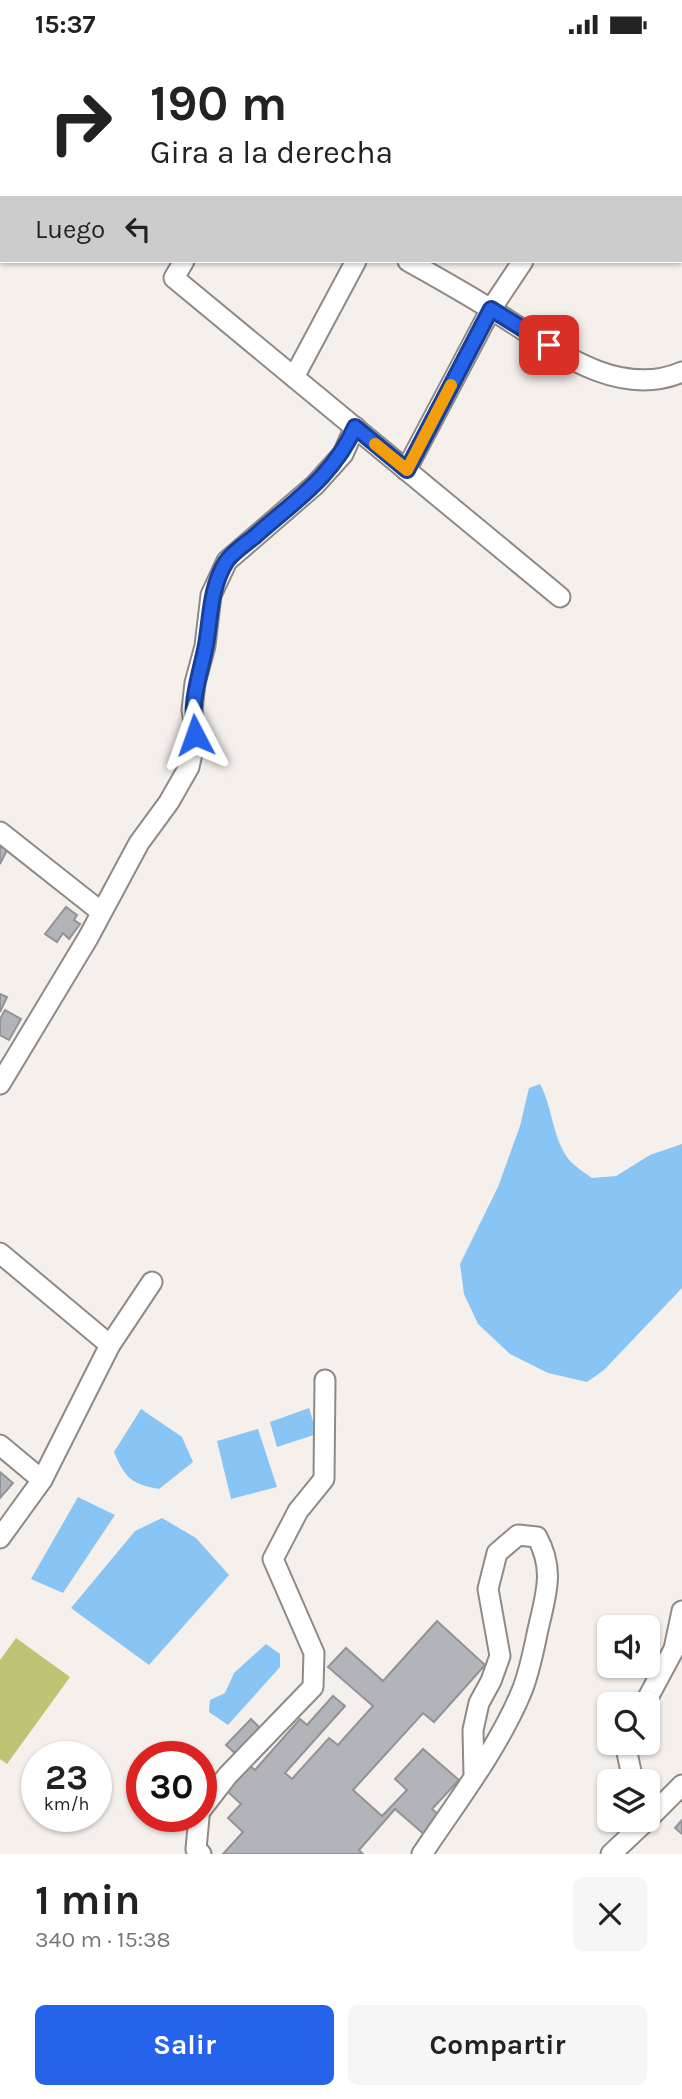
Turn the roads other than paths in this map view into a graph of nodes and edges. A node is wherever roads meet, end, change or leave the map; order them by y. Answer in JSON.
{"nodes":[{"id":1,"x":183,"y":263,"type":"edge"},
{"id":2,"x":355,"y":263,"type":"edge"},
{"id":3,"x":411,"y":263,"type":"edge"},
{"id":4,"x":522,"y":263,"type":"edge"},
{"id":5,"x":491,"y":309,"type":"junction"},
{"id":6,"x":682,"y":372,"type":"edge"},
{"id":7,"x":294,"y":377,"type":"junction"},
{"id":8,"x":355,"y":427,"type":"junction"},
{"id":9,"x":407,"y":470,"type":"junction"},
{"id":10,"x":560,"y":597,"type":"dead end"},
{"id":11,"x":0,"y":832,"type":"edge"},
{"id":12,"x":100,"y":911,"type":"junction"},
{"id":13,"x":2,"y":1073,"type":"edge"},
{"id":14,"x":0,"y":1253,"type":"edge"},
{"id":15,"x":152,"y":1282,"type":"dead end"},
{"id":16,"x":110,"y":1345,"type":"junction"},
{"id":17,"x":325,"y":1380,"type":"dead end"},
{"id":18,"x":0,"y":1445,"type":"edge"},
{"id":19,"x":42,"y":1480,"type":"junction"},
{"id":20,"x":0,"y":1538,"type":"edge"},
{"id":21,"x":682,"y":1611,"type":"edge"},
{"id":22,"x":651,"y":1692,"type":"edge"},
{"id":23,"x":474,"y":1775,"type":"junction"},
{"id":24,"x":682,"y":1785,"type":"edge"},
{"id":25,"x":217,"y":1789,"type":"edge"},
{"id":26,"x":660,"y":1806,"type":"edge"},
{"id":27,"x":198,"y":1832,"type":"edge"},
{"id":28,"x":633,"y":1832,"type":"edge"},
{"id":29,"x":201,"y":1854,"type":"edge"},
{"id":30,"x":422,"y":1854,"type":"edge"},
{"id":31,"x":611,"y":1854,"type":"edge"}],
"edges":[{"from":1,"to":7,"type":"street"},
{"from":2,"to":7,"type":"street"},
{"from":3,"to":5,"type":"street"},
{"from":4,"to":5,"type":"street"},
{"from":5,"to":6,"type":"street"},
{"from":5,"to":9,"type":"street"},
{"from":7,"to":8,"type":"street"},
{"from":8,"to":9,"type":"street"},
{"from":8,"to":12,"type":"street"},
{"from":9,"to":10,"type":"street"},
{"from":11,"to":12,"type":"street"},
{"from":12,"to":13,"type":"street"},
{"from":14,"to":16,"type":"street"},
{"from":15,"to":16,"type":"street"},
{"from":16,"to":19,"type":"street"},
{"from":17,"to":25,"type":"street"},
{"from":18,"to":19,"type":"street"},
{"from":19,"to":20,"type":"street"},
{"from":21,"to":22,"type":"street"},
{"from":23,"to":23,"type":"street"},
{"from":23,"to":30,"type":"street"},
{"from":24,"to":26,"type":"street"},
{"from":27,"to":29,"type":"street"},
{"from":28,"to":31,"type":"street"}]}
